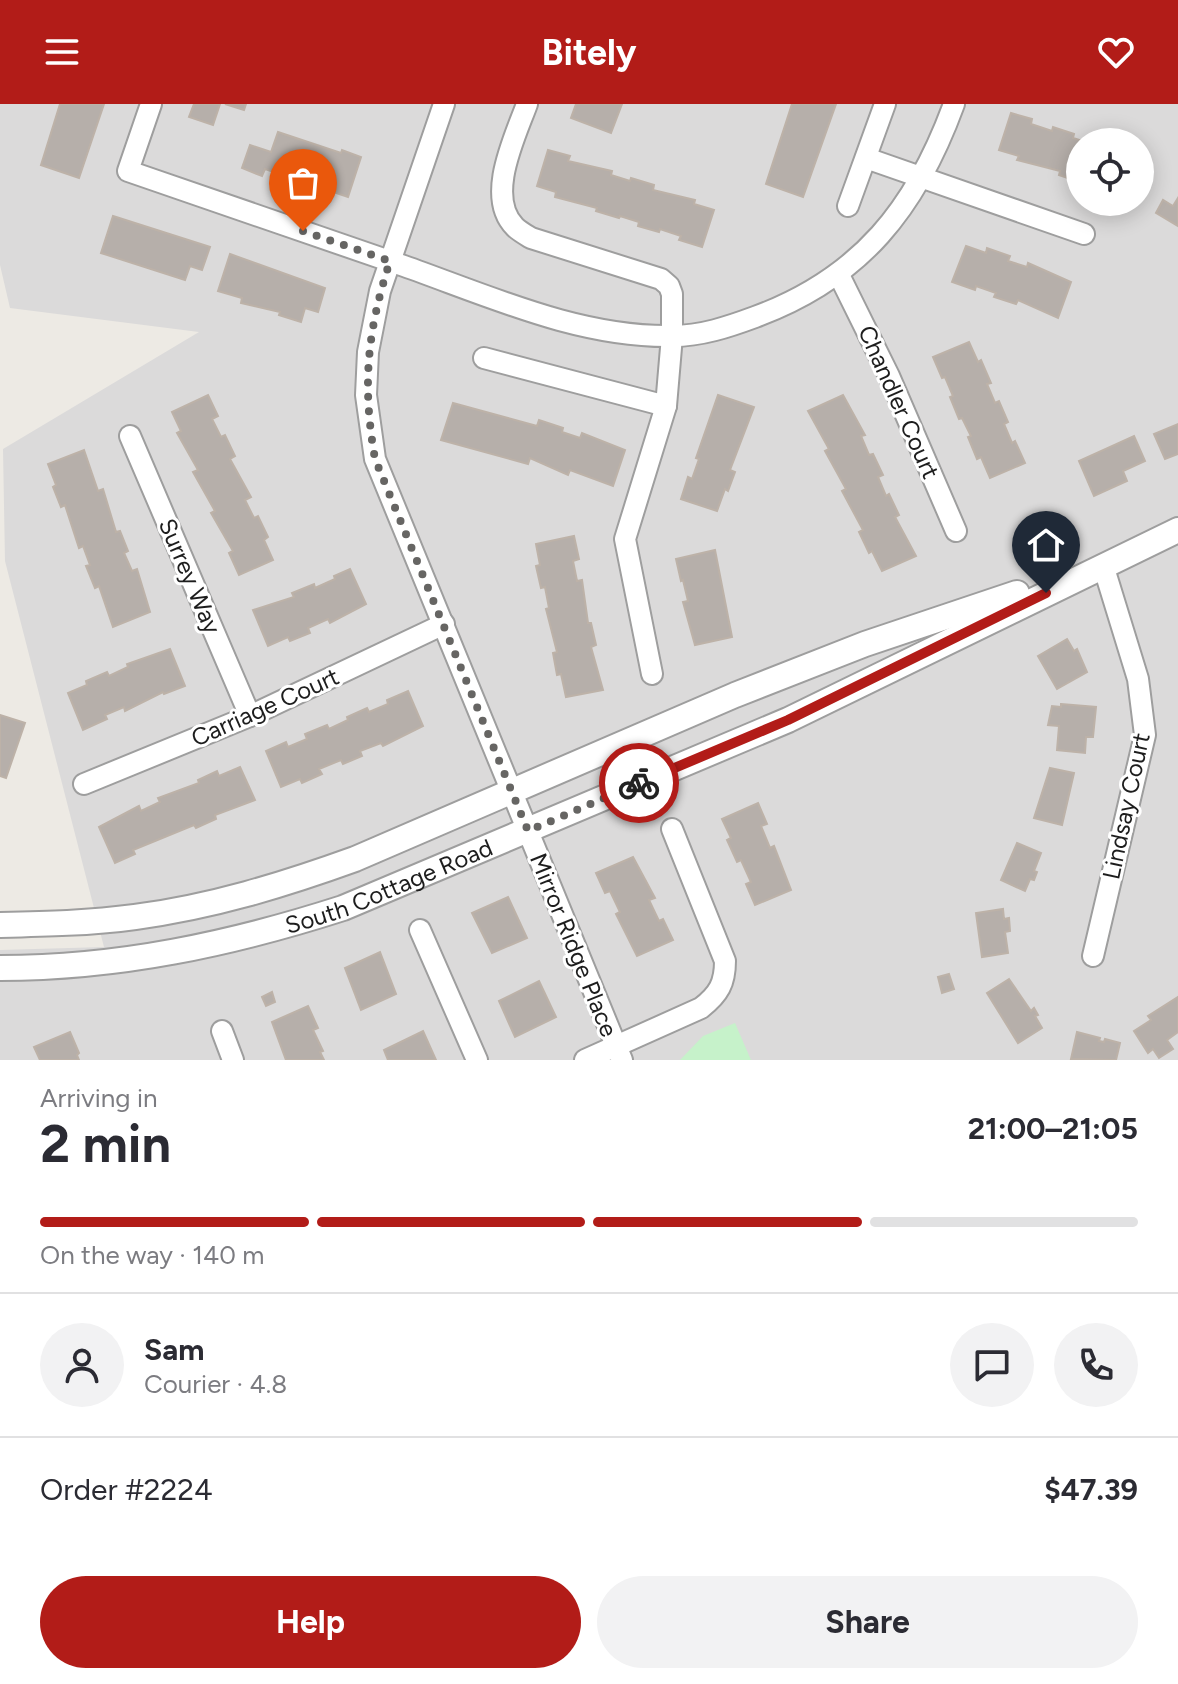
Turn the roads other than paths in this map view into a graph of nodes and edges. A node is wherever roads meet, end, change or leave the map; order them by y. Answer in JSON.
{"nodes":[{"id":1,"x":151,"y":104,"type":"edge"},
{"id":2,"x":444,"y":104,"type":"edge"},
{"id":3,"x":527,"y":104,"type":"edge"},
{"id":4,"x":885,"y":104,"type":"edge"},
{"id":5,"x":954,"y":104,"type":"edge"},
{"id":6,"x":866,"y":158,"type":"junction"},
{"id":7,"x":922,"y":178,"type":"junction"},
{"id":8,"x":848,"y":206,"type":"dead end"},
{"id":9,"x":1084,"y":234,"type":"dead end"},
{"id":10,"x":390,"y":261,"type":"junction"},
{"id":11,"x":839,"y":275,"type":"junction"},
{"id":12,"x":672,"y":336,"type":"junction"},
{"id":13,"x":484,"y":358,"type":"dead end"},
{"id":14,"x":666,"y":406,"type":"junction"},
{"id":15,"x":130,"y":436,"type":"dead end"},
{"id":16,"x":1178,"y":530,"type":"edge"},
{"id":17,"x":956,"y":531,"type":"dead end"},
{"id":18,"x":1103,"y":565,"type":"junction"},
{"id":19,"x":444,"y":624,"type":"junction"},
{"id":20,"x":652,"y":674,"type":"dead end"},
{"id":21,"x":250,"y":716,"type":"junction"},
{"id":22,"x":84,"y":784,"type":"dead end"},
{"id":23,"x":512,"y":792,"type":"junction"},
{"id":24,"x":672,"y":829,"type":"dead end"},
{"id":25,"x":528,"y":831,"type":"junction"},
{"id":26,"x":0,"y":925,"type":"edge"},
{"id":27,"x":420,"y":930,"type":"dead end"},
{"id":28,"x":1093,"y":956,"type":"dead end"},
{"id":29,"x":0,"y":968,"type":"edge"},
{"id":30,"x":222,"y":1031,"type":"dead end"},
{"id":31,"x":619,"y":1053,"type":"edge"},
{"id":32,"x":233,"y":1060,"type":"edge"},
{"id":33,"x":477,"y":1060,"type":"edge"},
{"id":34,"x":585,"y":1060,"type":"edge"}],
"edges":[{"from":1,"to":10,"type":"street"},
{"from":2,"to":10,"type":"street","name":"Mirror Ridge Place"},
{"from":3,"to":12,"type":"street"},
{"from":4,"to":6,"type":"street"},
{"from":5,"to":7,"type":"street"},
{"from":6,"to":7,"type":"street"},
{"from":6,"to":8,"type":"street"},
{"from":7,"to":9,"type":"street"},
{"from":7,"to":11,"type":"street"},
{"from":10,"to":12,"type":"street"},
{"from":10,"to":19,"type":"street","name":"Mirror Ridge Place"},
{"from":11,"to":12,"type":"street"},
{"from":11,"to":17,"type":"street","name":"Chandler Court"},
{"from":12,"to":14,"type":"street"},
{"from":13,"to":14,"type":"street"},
{"from":14,"to":20,"type":"street"},
{"from":15,"to":21,"type":"street","name":"Surrey Way"},
{"from":16,"to":18,"type":"street","name":"South Cottage Road"},
{"from":18,"to":23,"type":"street","name":"South Cottage Road"},
{"from":18,"to":25,"type":"street","name":"South Cottage Road"},
{"from":18,"to":28,"type":"street","name":"Lindsay Court"},
{"from":19,"to":21,"type":"street","name":"Carriage Court"},
{"from":19,"to":23,"type":"street","name":"Mirror Ridge Place"},
{"from":21,"to":22,"type":"street","name":"Carriage Court"},
{"from":23,"to":25,"type":"street","name":"Mirror Ridge Place"},
{"from":23,"to":26,"type":"street","name":"South Cottage Road"},
{"from":24,"to":31,"type":"street"},
{"from":25,"to":29,"type":"street","name":"South Cottage Road"},
{"from":25,"to":31,"type":"street","name":"Mirror Ridge Place"},
{"from":27,"to":33,"type":"street"},
{"from":30,"to":32,"type":"street"},
{"from":31,"to":34,"type":"street"}]}
